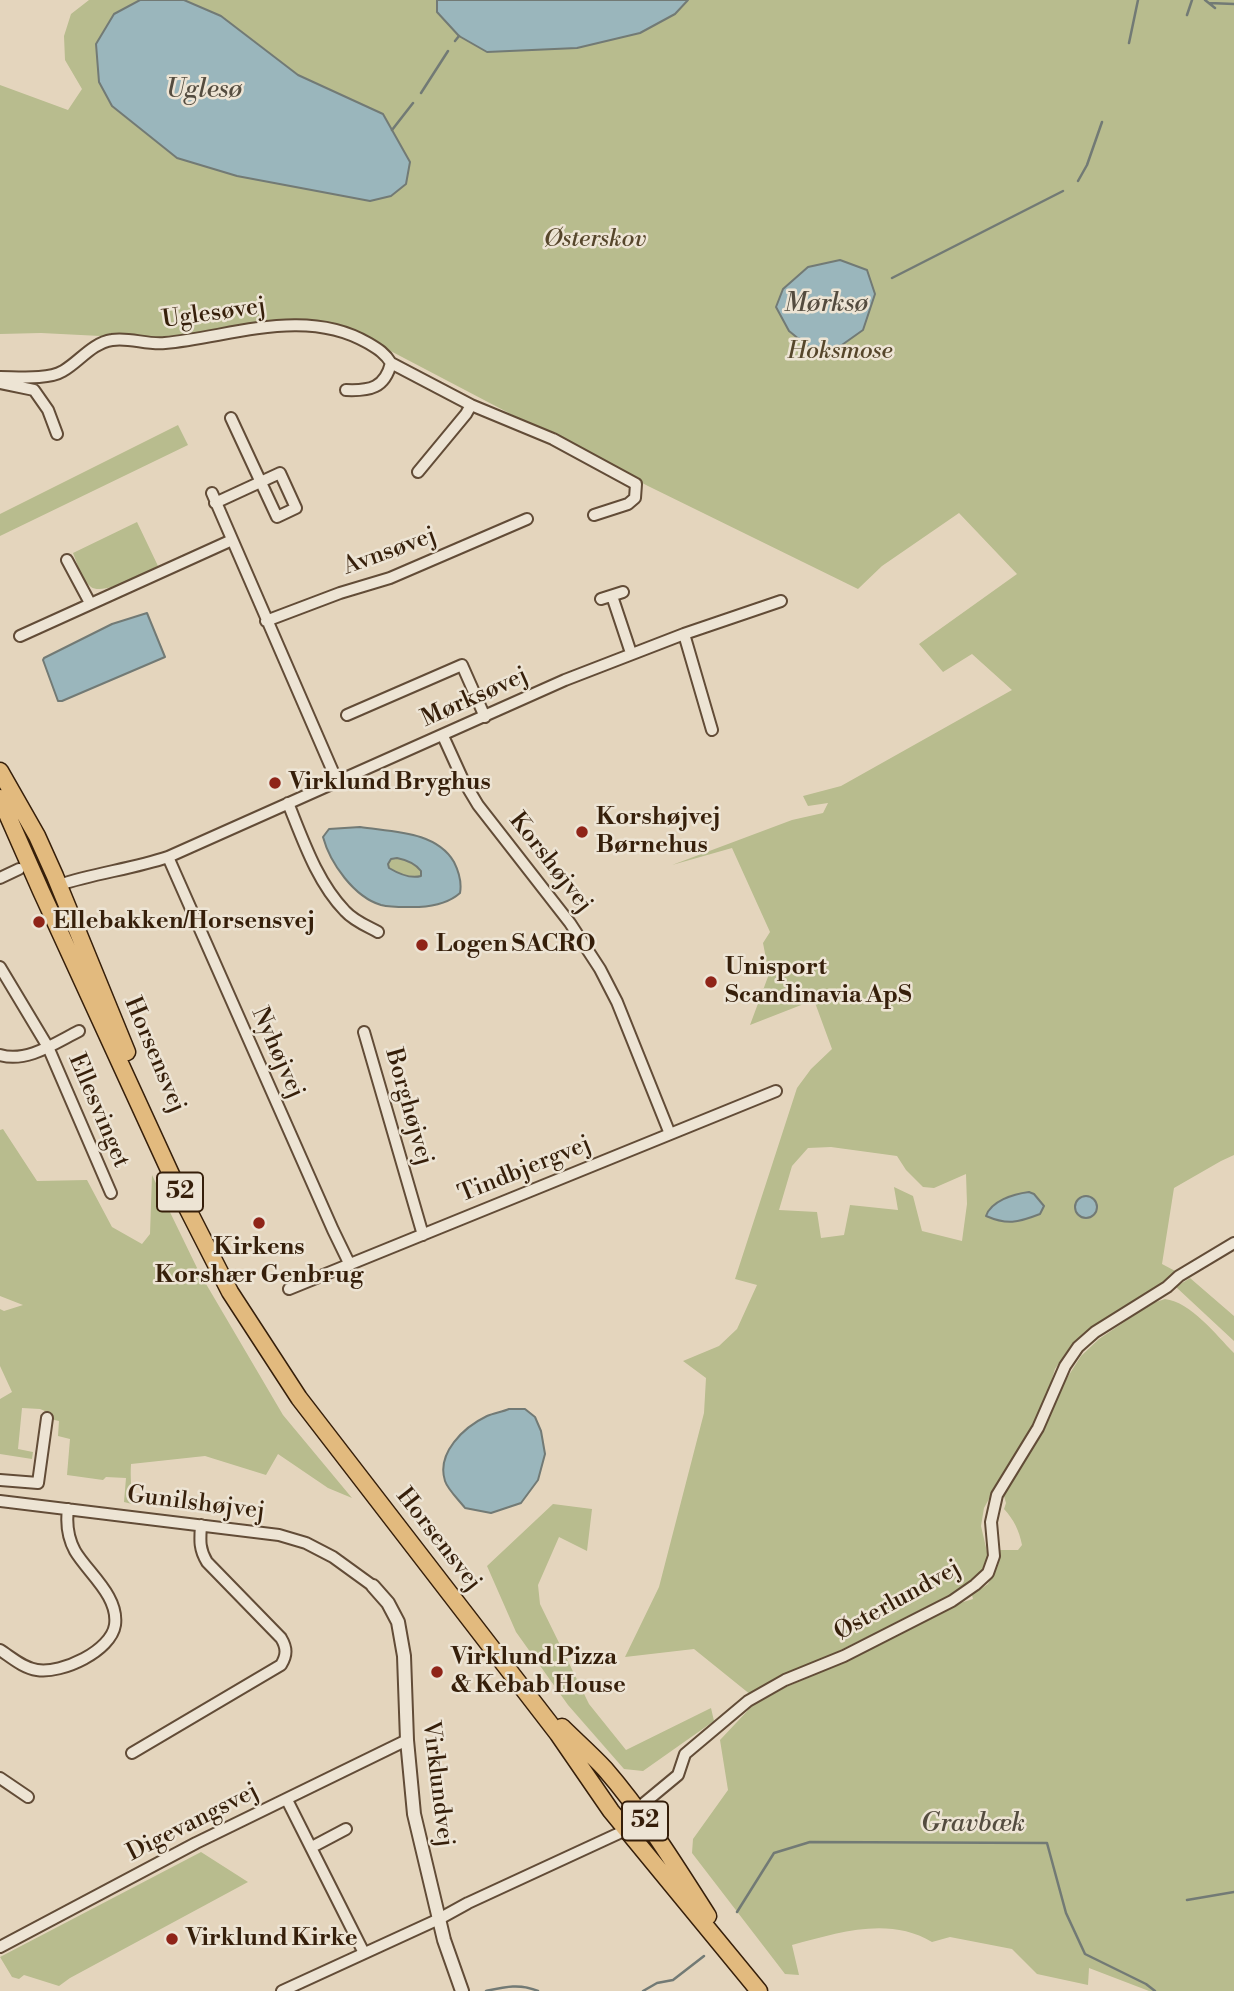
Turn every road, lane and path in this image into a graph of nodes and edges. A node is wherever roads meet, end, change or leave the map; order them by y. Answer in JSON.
{"nodes":[{"id":1,"x":391,"y":363,"type":"junction"},
{"id":2,"x":0,"y":380,"type":"edge"},
{"id":3,"x":346,"y":390,"type":"dead end"},
{"id":4,"x":471,"y":405,"type":"junction"},
{"id":5,"x":231,"y":418,"type":"dead end"},
{"id":6,"x":57,"y":433,"type":"dead end"},
{"id":7,"x":418,"y":471,"type":"dead end"},
{"id":8,"x":594,"y":515,"type":"dead end"},
{"id":9,"x":527,"y":519,"type":"dead end"},
{"id":10,"x":232,"y":540,"type":"junction"},
{"id":11,"x":67,"y":560,"type":"dead end"},
{"id":12,"x":612,"y":596,"type":"dead end"},
{"id":13,"x":781,"y":601,"type":"dead end"},
{"id":14,"x":90,"y":603,"type":"junction"},
{"id":15,"x":267,"y":621,"type":"junction"},
{"id":16,"x":684,"y":634,"type":"junction"},
{"id":17,"x":20,"y":636,"type":"dead end"},
{"id":18,"x":631,"y":653,"type":"junction"},
{"id":19,"x":346,"y":715,"type":"dead end"},
{"id":20,"x":485,"y":717,"type":"junction"},
{"id":21,"x":712,"y":730,"type":"dead end"},
{"id":22,"x":443,"y":736,"type":"junction"},
{"id":23,"x":0,"y":771,"type":"edge"},
{"id":24,"x":337,"y":781,"type":"junction"},
{"id":25,"x":0,"y":799,"type":"edge"},
{"id":26,"x":288,"y":803,"type":"junction"},
{"id":27,"x":8,"y":816,"type":"junction"},
{"id":28,"x":168,"y":857,"type":"junction"},
{"id":29,"x":19,"y":869,"type":"joint"},
{"id":30,"x":0,"y":878,"type":"edge"},
{"id":31,"x":59,"y":885,"type":"junction"},
{"id":32,"x":378,"y":932,"type":"dead end"},
{"id":33,"x":72,"y":957,"type":"junction"},
{"id":34,"x":0,"y":967,"type":"edge"},
{"id":35,"x":79,"y":1031,"type":"dead end"},
{"id":36,"x":364,"y":1032,"type":"dead end"},
{"id":37,"x":48,"y":1047,"type":"junction"},
{"id":38,"x":0,"y":1055,"type":"edge"},
{"id":39,"x":776,"y":1091,"type":"dead end"},
{"id":40,"x":670,"y":1134,"type":"junction"},
{"id":41,"x":111,"y":1193,"type":"dead end"},
{"id":42,"x":423,"y":1235,"type":"junction"},
{"id":43,"x":1234,"y":1243,"type":"edge"},
{"id":44,"x":350,"y":1265,"type":"junction"},
{"id":45,"x":289,"y":1289,"type":"dead end"},
{"id":46,"x":272,"y":1355,"type":"junction"},
{"id":47,"x":47,"y":1418,"type":"dead end"},
{"id":48,"x":0,"y":1480,"type":"edge"},
{"id":49,"x":0,"y":1501,"type":"edge"},
{"id":50,"x":68,"y":1509,"type":"junction"},
{"id":51,"x":201,"y":1525,"type":"junction"},
{"id":52,"x":373,"y":1586,"type":"joint"},
{"id":53,"x":0,"y":1650,"type":"edge"},
{"id":54,"x":519,"y":1684,"type":"junction"},
{"id":55,"x":407,"y":1740,"type":"junction"},
{"id":56,"x":567,"y":1746,"type":"junction"},
{"id":57,"x":132,"y":1753,"type":"dead end"},
{"id":58,"x":0,"y":1778,"type":"edge"},
{"id":59,"x":28,"y":1797,"type":"dead end"},
{"id":60,"x":287,"y":1800,"type":"junction"},
{"id":61,"x":637,"y":1809,"type":"junction"},
{"id":62,"x":346,"y":1829,"type":"dead end"},
{"id":63,"x":626,"y":1830,"type":"junction"},
{"id":64,"x":312,"y":1847,"type":"junction"},
{"id":65,"x":700,"y":1902,"type":"junction"},
{"id":66,"x":439,"y":1919,"type":"junction"},
{"id":67,"x":0,"y":1947,"type":"edge"},
{"id":68,"x":364,"y":1953,"type":"junction"},
{"id":69,"x":748,"y":1977,"type":"junction"},
{"id":70,"x":282,"y":1991,"type":"edge"},
{"id":71,"x":462,"y":1991,"type":"edge"},
{"id":72,"x":759,"y":1991,"type":"edge"}],
"edges":[{"from":1,"to":2,"type":"street","name":"Uglesøvej"},
{"from":1,"to":3,"type":"street"},
{"from":1,"to":4,"type":"street","name":"Uglesøvej"},
{"from":2,"to":6,"type":"street","name":"Uglesøvej"},
{"from":4,"to":7,"type":"street"},
{"from":4,"to":8,"type":"street","name":"Uglesøvej"},
{"from":5,"to":10,"type":"street"},
{"from":9,"to":15,"type":"street","name":"Avnsøvej"},
{"from":10,"to":14,"type":"street"},
{"from":10,"to":15,"type":"street"},
{"from":11,"to":14,"type":"street"},
{"from":12,"to":18,"type":"street"},
{"from":13,"to":16,"type":"street","name":"Mørksøvej"},
{"from":14,"to":17,"type":"street"},
{"from":15,"to":24,"type":"street"},
{"from":16,"to":18,"type":"street","name":"Mørksøvej"},
{"from":16,"to":21,"type":"street"},
{"from":18,"to":20,"type":"street","name":"Mørksøvej"},
{"from":19,"to":20,"type":"street"},
{"from":20,"to":22,"type":"street","name":"Mørksøvej"},
{"from":22,"to":24,"type":"street","name":"Mørksøvej"},
{"from":22,"to":40,"type":"street","name":"Korshøjvej"},
{"from":23,"to":31,"type":"main road","name":"Horsensvej","number":"52"},
{"from":24,"to":26,"type":"street","name":"Mørksøvej"},
{"from":25,"to":27,"type":"main road","name":"Horsensvej","number":"52"},
{"from":26,"to":28,"type":"street","name":"Mørksøvej"},
{"from":26,"to":32,"type":"street"},
{"from":27,"to":29,"type":"main road","number":"52"},
{"from":27,"to":31,"type":"main road","number":"52"},
{"from":27,"to":33,"type":"main road","name":"Horsensvej","number":"52"},
{"from":28,"to":31,"type":"street","name":"Mørksøvej"},
{"from":28,"to":44,"type":"street","name":"Nyhøjvej"},
{"from":29,"to":30,"type":"street"},
{"from":31,"to":33,"type":"main road","number":"52"},
{"from":31,"to":46,"type":"main road","name":"Horsensvej","number":"52"},
{"from":33,"to":46,"type":"main road","name":"Horsensvej","number":"52"},
{"from":34,"to":37,"type":"street","name":"Ellesvinget"},
{"from":35,"to":37,"type":"street","name":"Ellesvinget"},
{"from":36,"to":42,"type":"street","name":"Borghøjvej"},
{"from":37,"to":38,"type":"street","name":"Ellesvinget"},
{"from":37,"to":41,"type":"street","name":"Ellesvinget"},
{"from":39,"to":40,"type":"street","name":"Tindbjergvej"},
{"from":40,"to":42,"type":"street","name":"Tindbjergvej"},
{"from":42,"to":44,"type":"street","name":"Tindbjergvej"},
{"from":43,"to":61,"type":"street","name":"Østerlundvej"},
{"from":44,"to":45,"type":"street","name":"Tindbjergvej"},
{"from":46,"to":54,"type":"main road","name":"Horsensvej","number":"52"},
{"from":47,"to":48,"type":"street"},
{"from":49,"to":50,"type":"street","name":"Gunilshøjvej"},
{"from":50,"to":51,"type":"street","name":"Gunilshøjvej"},
{"from":50,"to":53,"type":"street"},
{"from":51,"to":52,"type":"street","name":"Gunilshøjvej"},
{"from":51,"to":57,"type":"street"},
{"from":52,"to":55,"type":"street","name":"Virklundvej"},
{"from":54,"to":56,"type":"main road","name":"Horsensvej","number":"52"},
{"from":54,"to":61,"type":"main road","name":"Horsensvej","number":"52"},
{"from":55,"to":60,"type":"street","name":"Digevangsvej"},
{"from":55,"to":66,"type":"street","name":"Virklundvej"},
{"from":56,"to":61,"type":"main road"},
{"from":56,"to":63,"type":"main road","name":"Horsensvej","number":"52"},
{"from":58,"to":59,"type":"street"},
{"from":60,"to":64,"type":"street"},
{"from":60,"to":67,"type":"street","name":"Digevangsvej"},
{"from":61,"to":63,"type":"street","name":"Østerlundvej"},
{"from":61,"to":65,"type":"main road","name":"Horsensvej","number":"52"},
{"from":62,"to":64,"type":"street"},
{"from":63,"to":65,"type":"main road"},
{"from":63,"to":66,"type":"street"},
{"from":63,"to":69,"type":"main road","name":"Horsensvej","number":"52"},
{"from":64,"to":68,"type":"street"},
{"from":65,"to":69,"type":"main road","name":"Horsensvej","number":"52"},
{"from":66,"to":68,"type":"street"},
{"from":66,"to":71,"type":"street","name":"Virklundvej"},
{"from":68,"to":70,"type":"street"},
{"from":69,"to":72,"type":"main road","name":"Horsensvej","number":"52"}]}
